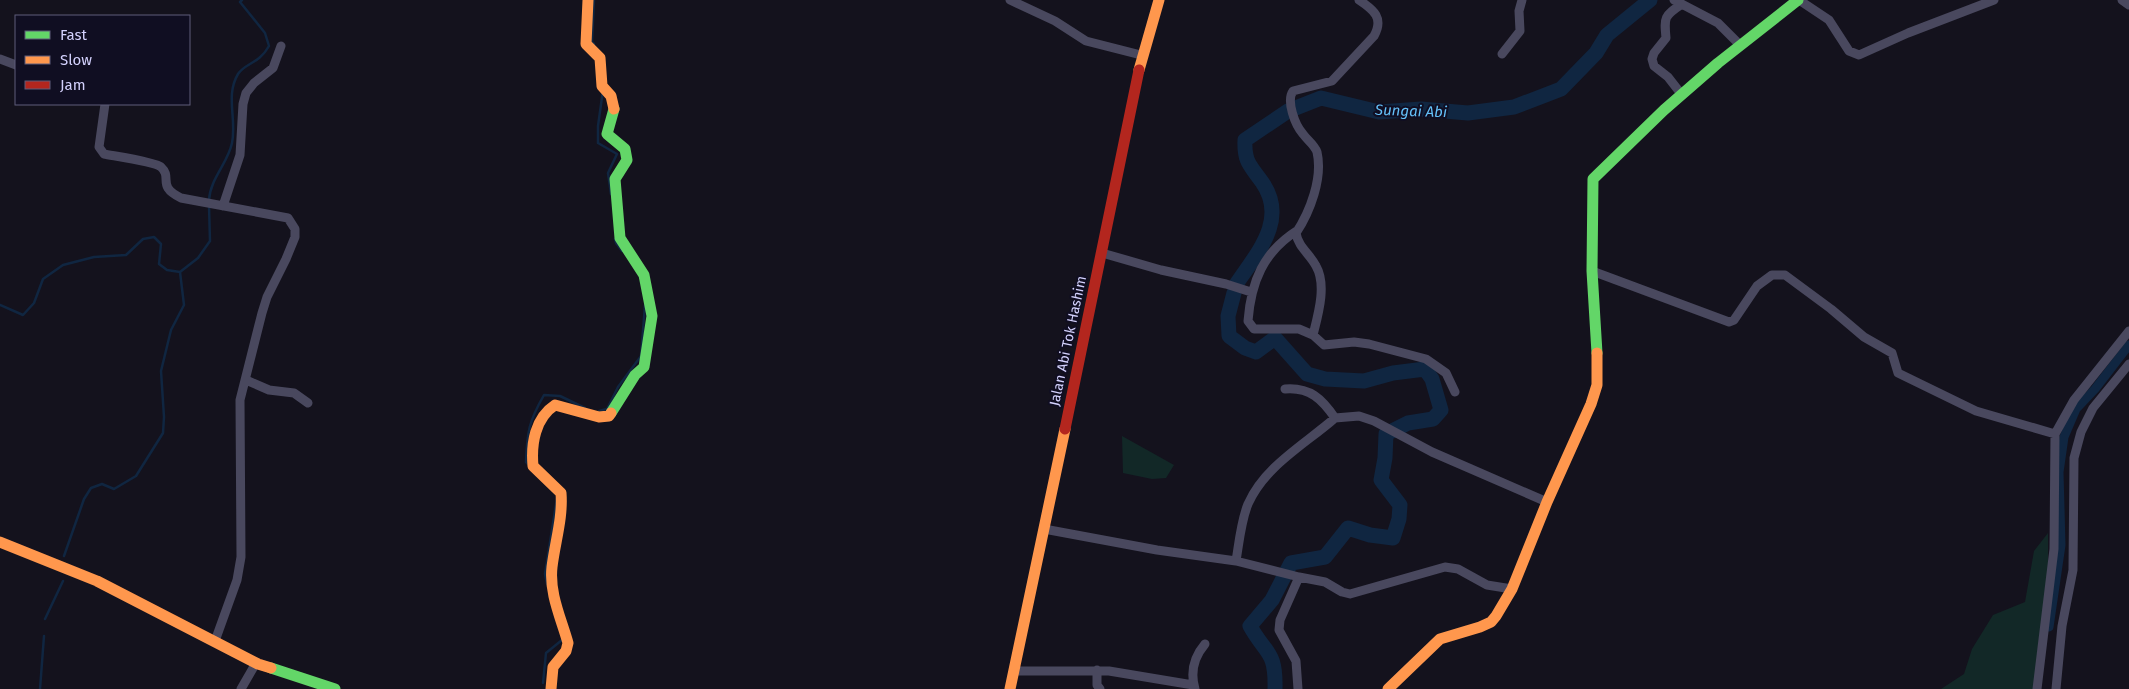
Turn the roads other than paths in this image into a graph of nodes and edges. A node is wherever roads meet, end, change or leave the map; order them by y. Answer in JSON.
{"nodes":[{"id":1,"x":588,"y":0,"type":"edge"},
{"id":2,"x":1010,"y":0,"type":"edge"},
{"id":3,"x":1159,"y":0,"type":"edge"},
{"id":4,"x":1359,"y":0,"type":"edge"},
{"id":5,"x":1522,"y":0,"type":"edge"},
{"id":6,"x":1799,"y":0,"type":"edge"},
{"id":7,"x":1994,"y":0,"type":"edge"},
{"id":8,"x":2122,"y":0,"type":"edge"},
{"id":9,"x":1678,"y":2,"type":"edge"},
{"id":10,"x":2129,"y":5,"type":"edge"},
{"id":11,"x":1740,"y":45,"type":"junction"},
{"id":12,"x":281,"y":46,"type":"dead end"},
{"id":13,"x":1502,"y":54,"type":"dead end"},
{"id":14,"x":1141,"y":55,"type":"junction"},
{"id":15,"x":0,"y":60,"type":"edge"},
{"id":16,"x":15,"y":65,"type":"edge"},
{"id":17,"x":1682,"y":95,"type":"junction"},
{"id":18,"x":105,"y":105,"type":"edge"},
{"id":19,"x":219,"y":205,"type":"junction"},
{"id":20,"x":1298,"y":230,"type":"junction"},
{"id":21,"x":1102,"y":253,"type":"junction"},
{"id":22,"x":1592,"y":271,"type":"junction"},
{"id":23,"x":1250,"y":292,"type":"junction"},
{"id":24,"x":2129,"y":331,"type":"edge"},
{"id":25,"x":1313,"y":335,"type":"junction"},
{"id":26,"x":2129,"y":364,"type":"edge"},
{"id":27,"x":246,"y":380,"type":"junction"},
{"id":28,"x":1286,"y":389,"type":"dead end"},
{"id":29,"x":1456,"y":392,"type":"dead end"},
{"id":30,"x":308,"y":403,"type":"dead end"},
{"id":31,"x":1335,"y":418,"type":"junction"},
{"id":32,"x":2055,"y":434,"type":"junction"},
{"id":33,"x":1547,"y":502,"type":"junction"},
{"id":34,"x":1044,"y":529,"type":"junction"},
{"id":35,"x":0,"y":542,"type":"edge"},
{"id":36,"x":1236,"y":561,"type":"junction"},
{"id":37,"x":1295,"y":575,"type":"junction"},
{"id":38,"x":1512,"y":589,"type":"junction"},
{"id":39,"x":215,"y":641,"type":"junction"},
{"id":40,"x":1205,"y":644,"type":"dead end"},
{"id":41,"x":256,"y":663,"type":"junction"},
{"id":42,"x":1097,"y":670,"type":"junction"},
{"id":43,"x":1014,"y":671,"type":"junction"},
{"id":44,"x":1194,"y":687,"type":"edge"},
{"id":45,"x":241,"y":689,"type":"edge"},
{"id":46,"x":335,"y":689,"type":"edge"},
{"id":47,"x":551,"y":689,"type":"edge"},
{"id":48,"x":1010,"y":689,"type":"edge"},
{"id":49,"x":1100,"y":689,"type":"edge"},
{"id":50,"x":1298,"y":689,"type":"edge"},
{"id":51,"x":1388,"y":689,"type":"edge"},
{"id":52,"x":2037,"y":689,"type":"edge"},
{"id":53,"x":2056,"y":689,"type":"edge"}],
"edges":[{"from":1,"to":47,"type":"street"},
{"from":2,"to":14,"type":"street"},
{"from":3,"to":14,"type":"street","name":"Jalan Abi Tok Hashim"},
{"from":4,"to":20,"type":"street"},
{"from":5,"to":13,"type":"street"},
{"from":6,"to":7,"type":"street"},
{"from":6,"to":11,"type":"street"},
{"from":8,"to":10,"type":"street"},
{"from":9,"to":11,"type":"street"},
{"from":9,"to":17,"type":"street"},
{"from":11,"to":17,"type":"street"},
{"from":12,"to":19,"type":"street"},
{"from":14,"to":21,"type":"street","name":"Jalan Abi Tok Hashim"},
{"from":15,"to":16,"type":"street"},
{"from":17,"to":22,"type":"street"},
{"from":18,"to":19,"type":"street"},
{"from":19,"to":27,"type":"street"},
{"from":20,"to":23,"type":"street"},
{"from":20,"to":25,"type":"street"},
{"from":21,"to":23,"type":"street"},
{"from":21,"to":34,"type":"street","name":"Jalan Abi Tok Hashim"},
{"from":22,"to":32,"type":"street"},
{"from":22,"to":33,"type":"street"},
{"from":23,"to":25,"type":"street"},
{"from":24,"to":32,"type":"street"},
{"from":25,"to":29,"type":"street"},
{"from":26,"to":53,"type":"street"},
{"from":27,"to":30,"type":"street"},
{"from":27,"to":39,"type":"street"},
{"from":28,"to":31,"type":"street"},
{"from":31,"to":33,"type":"street"},
{"from":31,"to":36,"type":"street"},
{"from":32,"to":52,"type":"street"},
{"from":33,"to":38,"type":"street"},
{"from":34,"to":36,"type":"street"},
{"from":34,"to":43,"type":"street","name":"Jalan Abi Tok Hashim"},
{"from":35,"to":39,"type":"street"},
{"from":36,"to":37,"type":"street"},
{"from":37,"to":38,"type":"street"},
{"from":37,"to":50,"type":"street"},
{"from":38,"to":51,"type":"street"},
{"from":39,"to":41,"type":"street"},
{"from":40,"to":44,"type":"street"},
{"from":41,"to":45,"type":"street"},
{"from":41,"to":46,"type":"street"},
{"from":42,"to":43,"type":"street"},
{"from":42,"to":44,"type":"street"},
{"from":42,"to":49,"type":"street"},
{"from":43,"to":48,"type":"street","name":"Jalan Abi Tok Hashim"}]}
